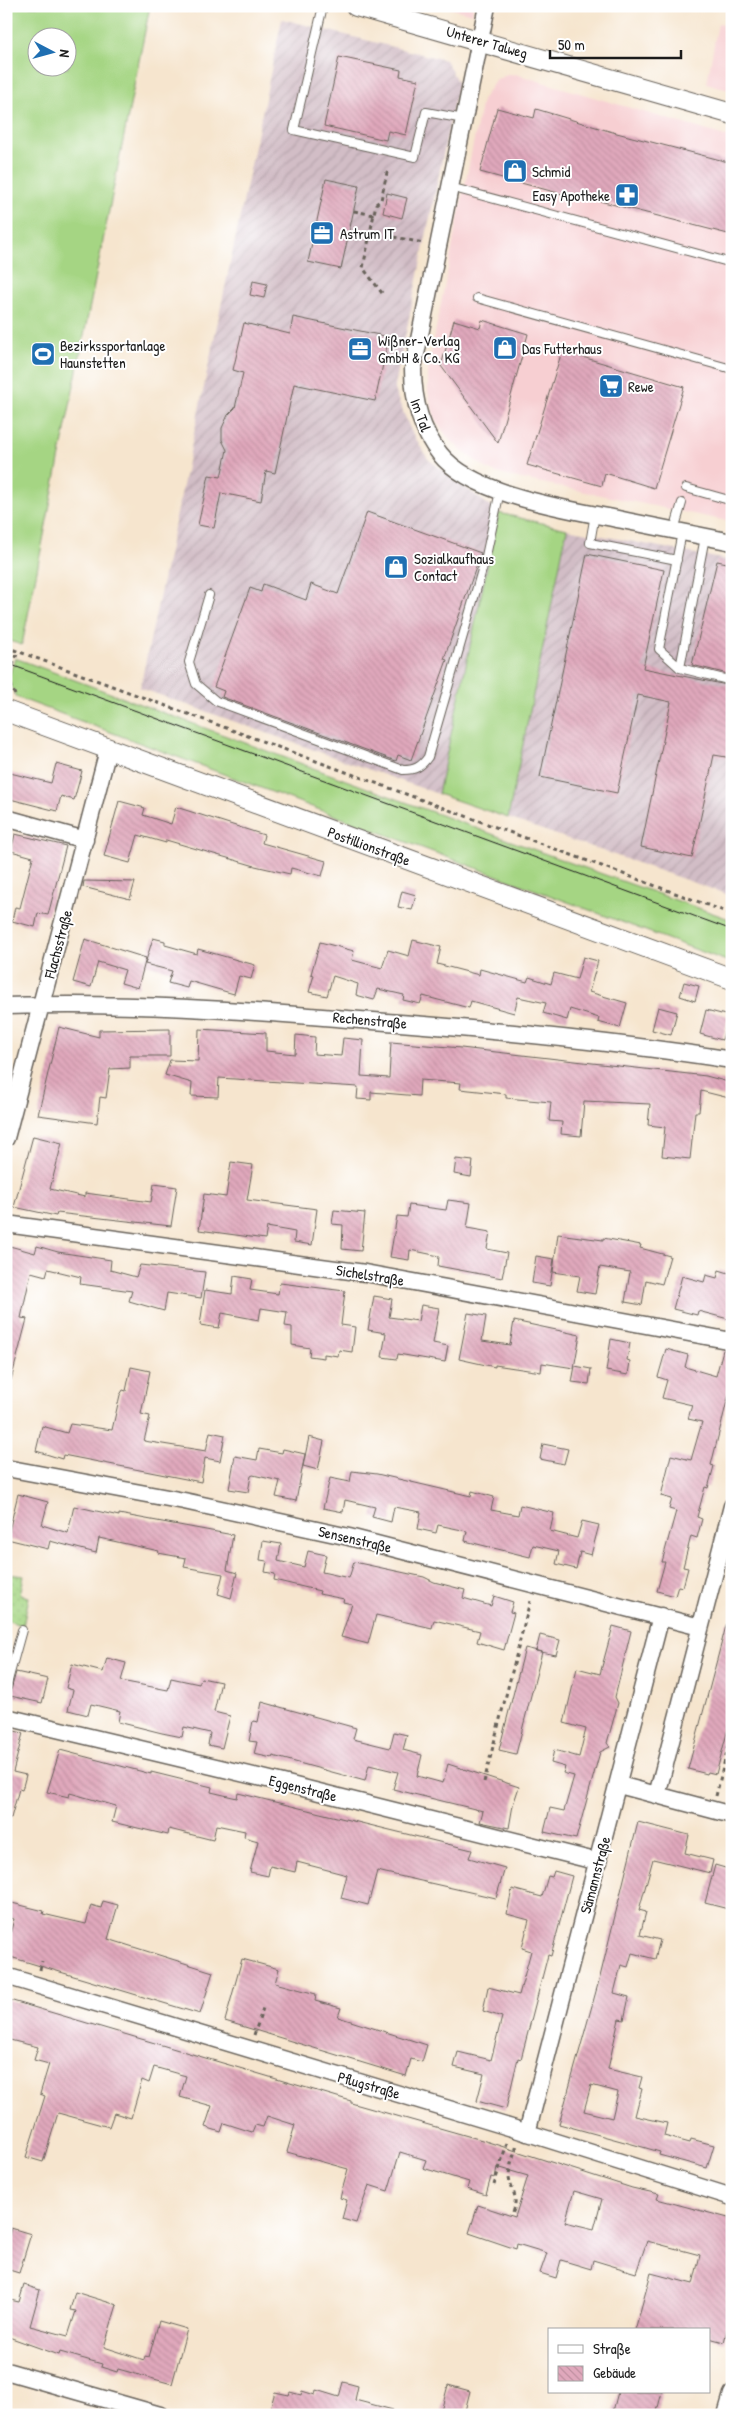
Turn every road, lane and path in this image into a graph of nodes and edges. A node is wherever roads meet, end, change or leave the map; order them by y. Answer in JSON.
{"nodes":[{"id":1,"x":322,"y":6,"type":"edge"},
{"id":2,"x":487,"y":6,"type":"edge"},
{"id":3,"x":368,"y":8,"type":"edge"},
{"id":4,"x":480,"y":40,"type":"junction"},
{"id":5,"x":732,"y":114,"type":"edge"},
{"id":6,"x":464,"y":119,"type":"junction"},
{"id":7,"x":388,"y":168,"type":"dead end"},
{"id":8,"x":450,"y":187,"type":"junction"},
{"id":9,"x":354,"y":211,"type":"dead end"},
{"id":10,"x":374,"y":215,"type":"junction"},
{"id":11,"x":370,"y":232,"type":"junction"},
{"id":12,"x":438,"y":246,"type":"junction"},
{"id":13,"x":732,"y":263,"type":"edge"},
{"id":14,"x":382,"y":293,"type":"dead end"},
{"id":15,"x":477,"y":298,"type":"dead end"},
{"id":16,"x":732,"y":369,"type":"edge"},
{"id":17,"x":686,"y":488,"type":"dead end"},
{"id":18,"x":500,"y":491,"type":"junction"},
{"id":19,"x":729,"y":500,"type":"dead end"},
{"id":20,"x":682,"y":503,"type":"dead end"},
{"id":21,"x":595,"y":514,"type":"junction"},
{"id":22,"x":678,"y":531,"type":"junction"},
{"id":23,"x":705,"y":537,"type":"junction"},
{"id":24,"x":732,"y":542,"type":"edge"},
{"id":25,"x":677,"y":560,"type":"junction"},
{"id":26,"x":209,"y":595,"type":"dead end"},
{"id":27,"x":6,"y":647,"type":"edge"},
{"id":28,"x":18,"y":651,"type":"junction"},
{"id":29,"x":10,"y":656,"type":"dead end"},
{"id":30,"x":15,"y":658,"type":"junction"},
{"id":31,"x":680,"y":668,"type":"junction"},
{"id":32,"x":7,"y":679,"type":"edge"},
{"id":33,"x":732,"y":681,"type":"edge"},
{"id":34,"x":11,"y":704,"type":"edge"},
{"id":35,"x":108,"y":750,"type":"junction"},
{"id":36,"x":6,"y":818,"type":"edge"},
{"id":37,"x":85,"y":840,"type":"junction"},
{"id":38,"x":732,"y":914,"type":"edge"},
{"id":39,"x":732,"y":979,"type":"edge"},
{"id":40,"x":42,"y":1005,"type":"junction"},
{"id":41,"x":6,"y":1006,"type":"edge"},
{"id":42,"x":732,"y":1060,"type":"edge"},
{"id":43,"x":6,"y":1138,"type":"edge"},
{"id":44,"x":6,"y":1224,"type":"edge"},
{"id":45,"x":732,"y":1341,"type":"edge"},
{"id":46,"x":6,"y":1468,"type":"edge"},
{"id":47,"x":732,"y":1506,"type":"edge"},
{"id":48,"x":535,"y":1583,"type":"junction"},
{"id":49,"x":661,"y":1616,"type":"junction"},
{"id":50,"x":700,"y":1627,"type":"junction"},
{"id":51,"x":22,"y":1630,"type":"dead end"},
{"id":52,"x":6,"y":1688,"type":"edge"},
{"id":53,"x":6,"y":1717,"type":"edge"},
{"id":54,"x":730,"y":1743,"type":"dead end"},
{"id":55,"x":484,"y":1782,"type":"dead end"},
{"id":56,"x":619,"y":1785,"type":"junction"},
{"id":57,"x":656,"y":1795,"type":"junction"},
{"id":58,"x":713,"y":1810,"type":"junction"},
{"id":59,"x":732,"y":1815,"type":"edge"},
{"id":60,"x":599,"y":1862,"type":"junction"},
{"id":61,"x":6,"y":1976,"type":"edge"},
{"id":62,"x":264,"y":2005,"type":"dead end"},
{"id":63,"x":250,"y":2049,"type":"junction"},
{"id":64,"x":520,"y":2130,"type":"junction"},
{"id":65,"x":494,"y":2185,"type":"dead end"},
{"id":66,"x":732,"y":2197,"type":"edge"},
{"id":67,"x":513,"y":2212,"type":"dead end"},
{"id":68,"x":6,"y":2371,"type":"edge"},
{"id":69,"x":732,"y":2394,"type":"edge"},
{"id":70,"x":160,"y":2415,"type":"edge"},
{"id":71,"x":726,"y":2415,"type":"edge"}],
"edges":[{"from":1,"to":6,"type":"lane"},
{"from":2,"to":4,"type":"street","name":"Im Tal"},
{"from":3,"to":4,"type":"street","name":"Unterer Talweg"},
{"from":4,"to":5,"type":"street","name":"Unterer Talweg"},
{"from":4,"to":6,"type":"street","name":"Im Tal"},
{"from":6,"to":8,"type":"street","name":"Im Tal"},
{"from":7,"to":10,"type":"path"},
{"from":8,"to":12,"type":"street","name":"Im Tal"},
{"from":8,"to":13,"type":"lane"},
{"from":9,"to":10,"type":"path"},
{"from":10,"to":11,"type":"path"},
{"from":11,"to":12,"type":"path"},
{"from":11,"to":14,"type":"path"},
{"from":12,"to":18,"type":"street","name":"Im Tal"},
{"from":15,"to":16,"type":"lane"},
{"from":17,"to":19,"type":"lane"},
{"from":18,"to":21,"type":"street","name":"Im Tal"},
{"from":18,"to":26,"type":"lane"},
{"from":20,"to":22,"type":"lane"},
{"from":21,"to":22,"type":"street","name":"Im Tal"},
{"from":21,"to":25,"type":"lane"},
{"from":22,"to":23,"type":"street","name":"Im Tal"},
{"from":22,"to":25,"type":"lane"},
{"from":23,"to":24,"type":"street","name":"Im Tal"},
{"from":23,"to":31,"type":"lane"},
{"from":25,"to":31,"type":"lane"},
{"from":27,"to":28,"type":"path"},
{"from":28,"to":30,"type":"path"},
{"from":28,"to":38,"type":"path"},
{"from":29,"to":30,"type":"path"},
{"from":30,"to":32,"type":"path"},
{"from":31,"to":33,"type":"lane"},
{"from":32,"to":34,"type":"path"},
{"from":34,"to":35,"type":"street","name":"Postillionstraße"},
{"from":35,"to":37,"type":"street","name":"Flachsstraße"},
{"from":35,"to":39,"type":"street","name":"Postillionstraße"},
{"from":36,"to":37,"type":"street"},
{"from":37,"to":40,"type":"street","name":"Flachsstraße"},
{"from":40,"to":41,"type":"street","name":"Rechenstraße"},
{"from":40,"to":42,"type":"street","name":"Rechenstraße"},
{"from":40,"to":43,"type":"street","name":"Flachsstraße"},
{"from":44,"to":45,"type":"street","name":"Sichelstraße"},
{"from":46,"to":48,"type":"street","name":"Sensenstraße"},
{"from":47,"to":50,"type":"street"},
{"from":48,"to":49,"type":"street","name":"Sensenstraße"},
{"from":48,"to":55,"type":"path"},
{"from":49,"to":50,"type":"street","name":"Sensenstraße"},
{"from":49,"to":56,"type":"street","name":"Sämannstraße"},
{"from":50,"to":57,"type":"street"},
{"from":51,"to":52,"type":"lane"},
{"from":53,"to":60,"type":"street","name":"Eggenstraße"},
{"from":54,"to":58,"type":"path"},
{"from":56,"to":57,"type":"street"},
{"from":56,"to":60,"type":"street","name":"Sämannstraße"},
{"from":57,"to":58,"type":"street"},
{"from":58,"to":59,"type":"street"},
{"from":60,"to":64,"type":"street","name":"Sämannstraße"},
{"from":61,"to":63,"type":"street","name":"Pflugstraße"},
{"from":62,"to":63,"type":"path"},
{"from":63,"to":64,"type":"street","name":"Pflugstraße"},
{"from":64,"to":65,"type":"path"},
{"from":64,"to":66,"type":"street","name":"Pflugstraße"},
{"from":64,"to":67,"type":"path"},
{"from":68,"to":70,"type":"street"},
{"from":69,"to":71,"type":"street"}]}
